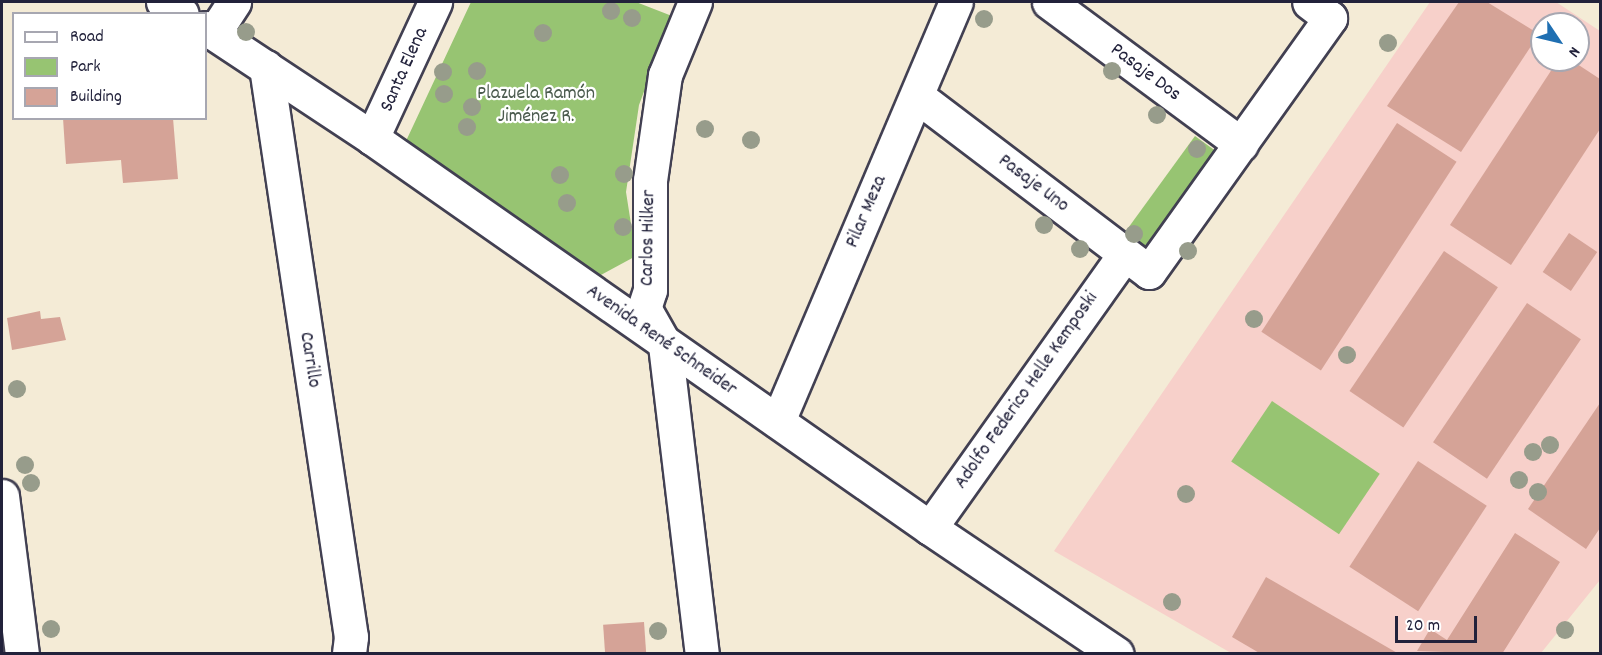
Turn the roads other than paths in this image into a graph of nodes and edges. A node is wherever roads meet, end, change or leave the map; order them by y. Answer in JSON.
{"nodes":[{"id":1,"x":163,"y":2,"type":"edge"},
{"id":2,"x":234,"y":2,"type":"edge"},
{"id":3,"x":435,"y":2,"type":"edge"},
{"id":4,"x":695,"y":2,"type":"edge"},
{"id":5,"x":956,"y":2,"type":"edge"},
{"id":6,"x":1049,"y":2,"type":"edge"},
{"id":7,"x":1320,"y":10,"type":"edge"},
{"id":8,"x":179,"y":12,"type":"edge"},
{"id":9,"x":210,"y":31,"type":"edge"},
{"id":10,"x":266,"y":67,"type":"junction"},
{"id":11,"x":917,"y":96,"type":"junction"},
{"id":12,"x":372,"y":138,"type":"junction"},
{"id":13,"x":1241,"y":144,"type":"junction"},
{"id":14,"x":1137,"y":263,"type":"junction"},
{"id":15,"x":665,"y":345,"type":"junction"},
{"id":16,"x":778,"y":422,"type":"junction"},
{"id":17,"x":2,"y":496,"type":"edge"},
{"id":18,"x":930,"y":528,"type":"junction"},
{"id":19,"x":22,"y":654,"type":"edge"},
{"id":20,"x":349,"y":654,"type":"edge"},
{"id":21,"x":702,"y":654,"type":"edge"},
{"id":22,"x":1117,"y":654,"type":"edge"}],
"edges":[{"from":1,"to":8,"type":"street"},
{"from":2,"to":9,"type":"street"},
{"from":3,"to":12,"type":"street","name":"Santa Elena"},
{"from":4,"to":15,"type":"street","name":"Carlos Hilker"},
{"from":5,"to":11,"type":"street","name":"Pilar Meza"},
{"from":6,"to":13,"type":"street","name":"Pasaje Dos"},
{"from":7,"to":13,"type":"street","name":"Adolfo Federico Helle Kemposki"},
{"from":9,"to":10,"type":"street","name":"Avenida René Schneider"},
{"from":10,"to":12,"type":"street","name":"Avenida René Schneider"},
{"from":10,"to":20,"type":"street","name":"Carrillo"},
{"from":11,"to":14,"type":"street","name":"Pasaje Uno"},
{"from":11,"to":16,"type":"street","name":"Pilar Meza"},
{"from":12,"to":15,"type":"street","name":"Avenida René Schneider"},
{"from":13,"to":14,"type":"street","name":"Adolfo Federico Helle Kemposki"},
{"from":14,"to":18,"type":"street","name":"Adolfo Federico Helle Kemposki"},
{"from":15,"to":16,"type":"street","name":"Avenida René Schneider"},
{"from":15,"to":21,"type":"street","name":"Carlos Hilker"},
{"from":16,"to":18,"type":"street","name":"Avenida René Schneider"},
{"from":17,"to":19,"type":"street"},
{"from":18,"to":22,"type":"street","name":"Avenida René Schneider"}]}
